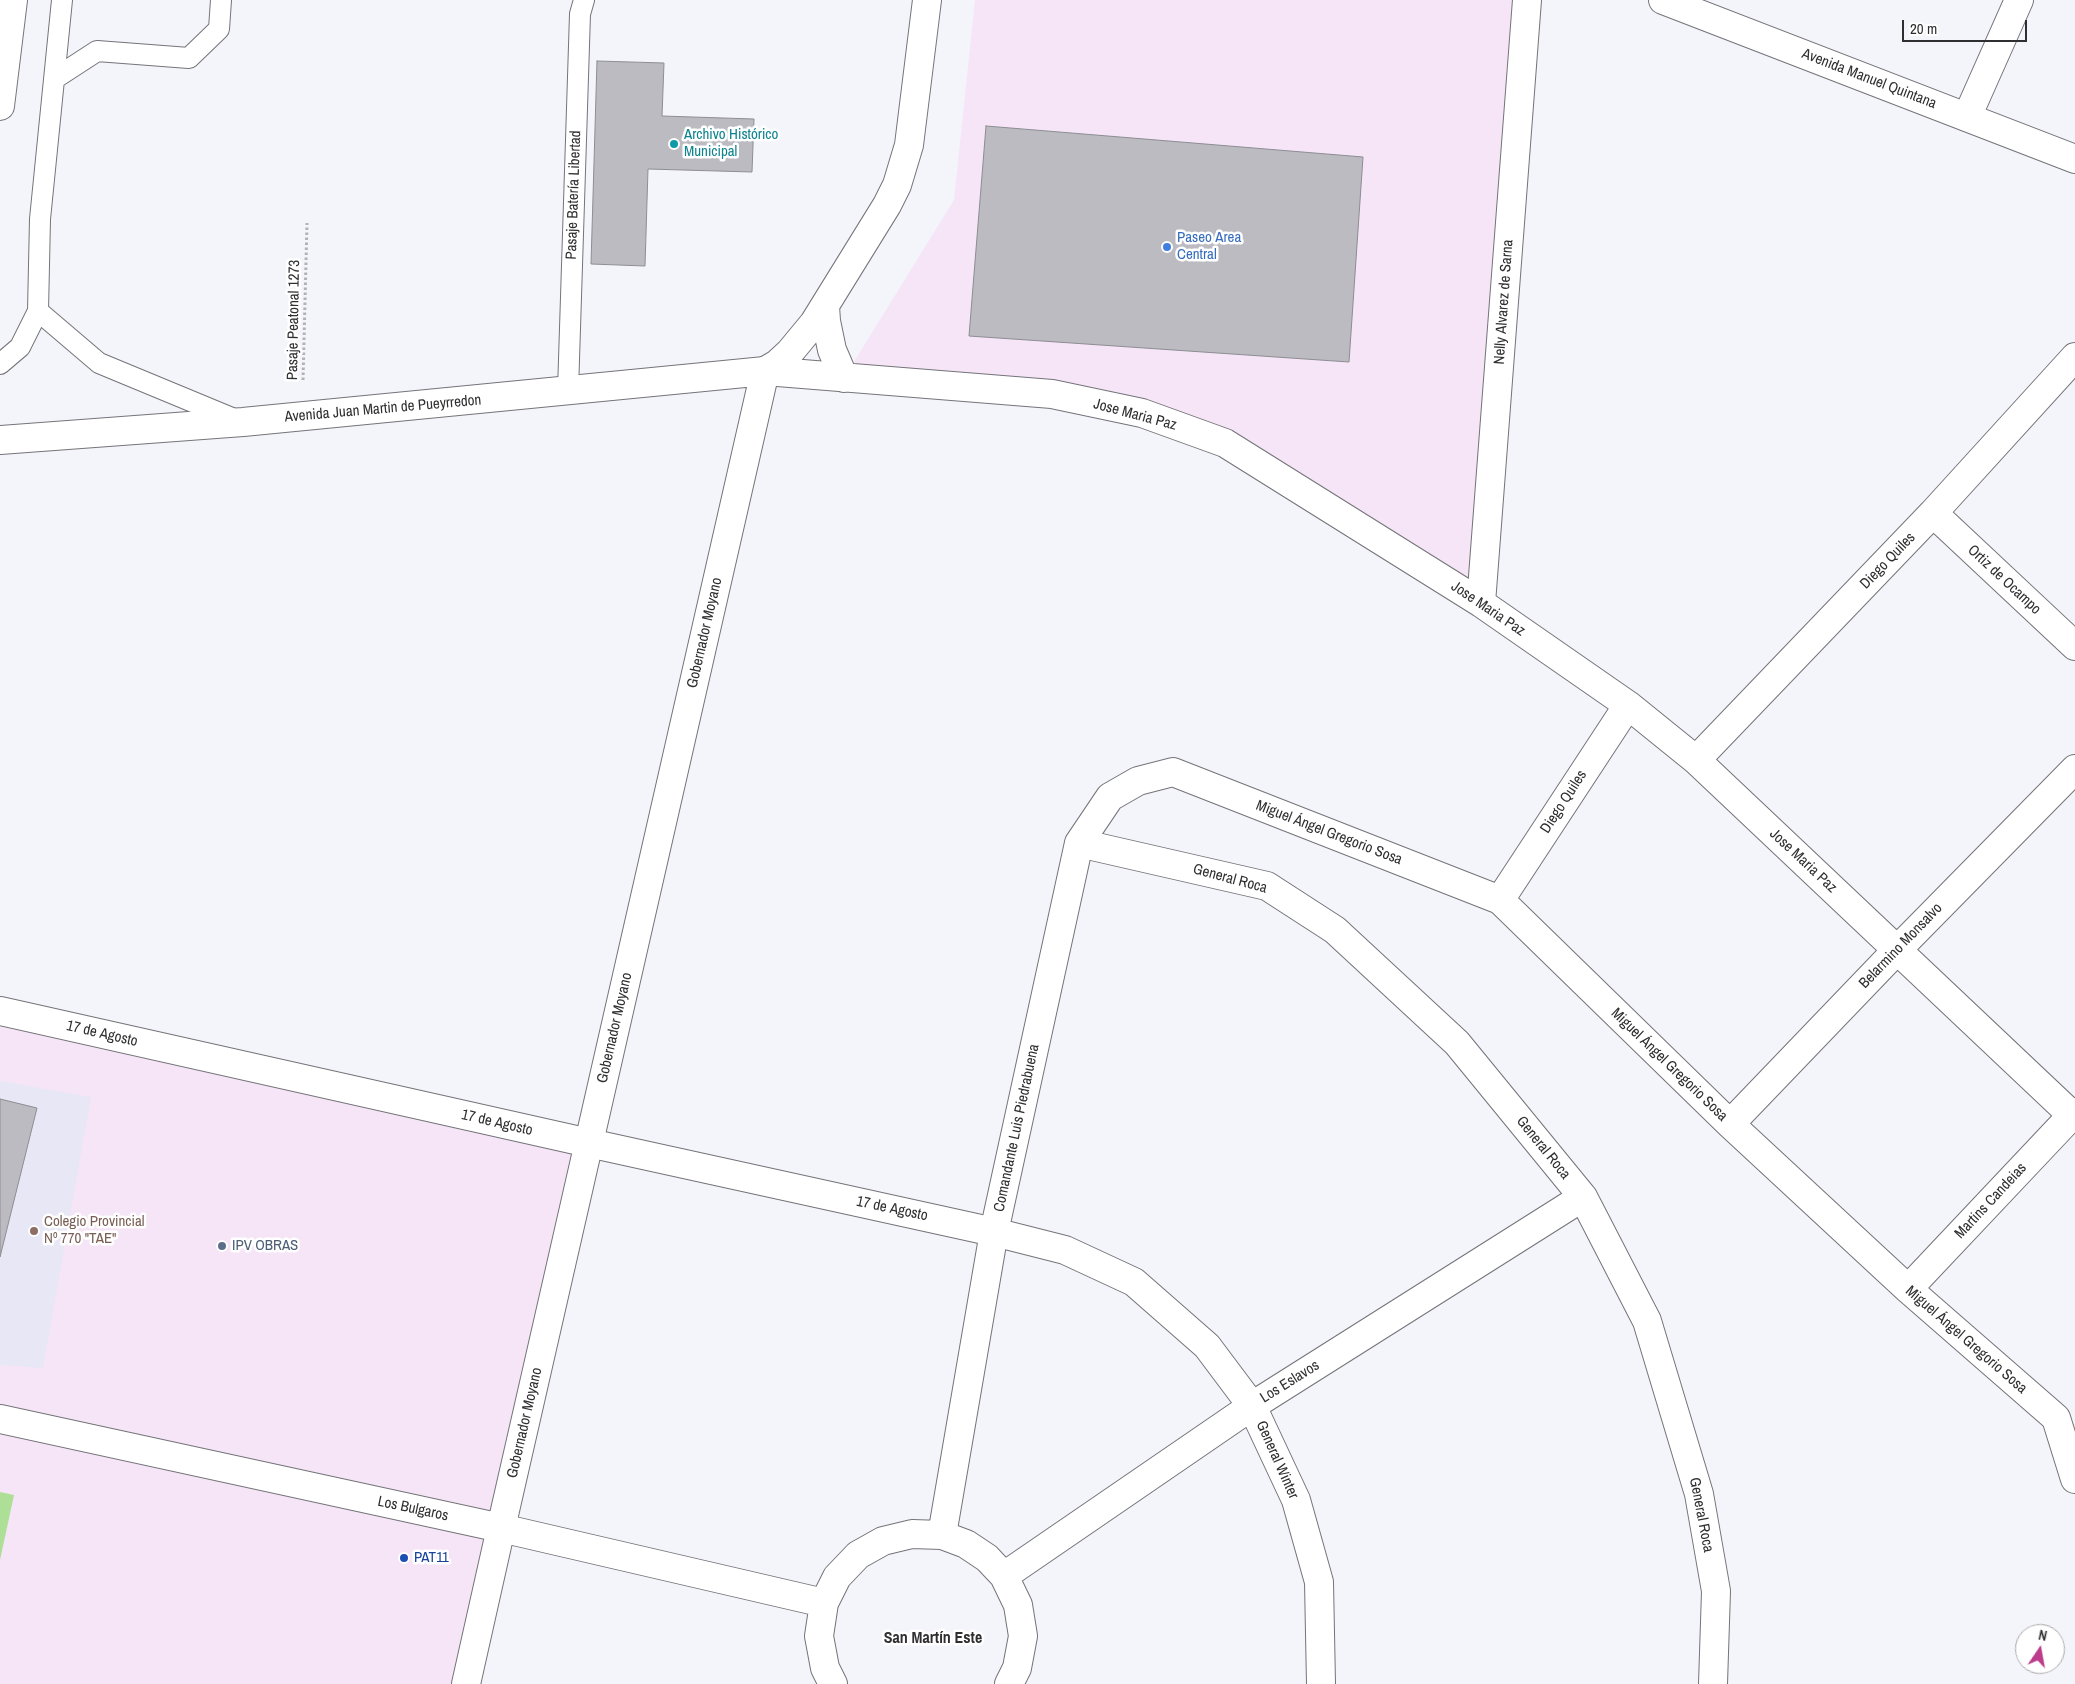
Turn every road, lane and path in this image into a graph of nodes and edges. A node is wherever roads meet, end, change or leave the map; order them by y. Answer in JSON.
{"nodes":[{"id":1,"x":13,"y":0,"type":"edge"},
{"id":2,"x":62,"y":0,"type":"edge"},
{"id":3,"x":221,"y":0,"type":"edge"},
{"id":4,"x":584,"y":0,"type":"edge"},
{"id":5,"x":926,"y":0,"type":"edge"},
{"id":6,"x":1527,"y":0,"type":"edge"},
{"id":7,"x":1663,"y":0,"type":"edge"},
{"id":8,"x":2019,"y":0,"type":"edge"},
{"id":9,"x":54,"y":79,"type":"junction"},
{"id":10,"x":0,"y":106,"type":"edge"},
{"id":11,"x":1967,"y":117,"type":"junction"},
{"id":12,"x":2075,"y":159,"type":"edge"},
{"id":13,"x":308,"y":223,"type":"dead end"},
{"id":14,"x":825,"y":306,"type":"junction"},
{"id":15,"x":38,"y":311,"type":"junction"},
{"id":16,"x":2075,"y":357,"type":"edge"},
{"id":17,"x":0,"y":364,"type":"edge"},
{"id":18,"x":765,"y":372,"type":"junction"},
{"id":19,"x":844,"y":378,"type":"junction"},
{"id":20,"x":568,"y":391,"type":"junction"},
{"id":21,"x":303,"y":416,"type":"junction"},
{"id":22,"x":243,"y":422,"type":"junction"},
{"id":23,"x":0,"y":440,"type":"edge"},
{"id":24,"x":1933,"y":513,"type":"junction"},
{"id":25,"x":1480,"y":603,"type":"junction"},
{"id":26,"x":2075,"y":646,"type":"edge"},
{"id":27,"x":1628,"y":704,"type":"junction"},
{"id":28,"x":1696,"y":760,"type":"junction"},
{"id":29,"x":2075,"y":769,"type":"edge"},
{"id":30,"x":1173,"y":772,"type":"joint"},
{"id":31,"x":1079,"y":843,"type":"junction"},
{"id":32,"x":1500,"y":900,"type":"junction"},
{"id":33,"x":1897,"y":950,"type":"junction"},
{"id":34,"x":0,"y":1011,"type":"edge"},
{"id":35,"x":2074,"y":1115,"type":"edge"},
{"id":36,"x":1730,"y":1124,"type":"junction"},
{"id":37,"x":589,"y":1143,"type":"junction"},
{"id":38,"x":1583,"y":1197,"type":"junction"},
{"id":39,"x":994,"y":1232,"type":"junction"},
{"id":40,"x":1908,"y":1289,"type":"junction"},
{"id":41,"x":1252,"y":1406,"type":"junction"},
{"id":42,"x":0,"y":1419,"type":"edge"},
{"id":43,"x":2075,"y":1479,"type":"edge"},
{"id":44,"x":501,"y":1528,"type":"junction"},
{"id":45,"x":942,"y":1536,"type":"junction"},
{"id":46,"x":1004,"y":1576,"type":"junction"},
{"id":47,"x":824,"y":1603,"type":"junction"},
{"id":48,"x":466,"y":1684,"type":"edge"},
{"id":49,"x":834,"y":1684,"type":"edge"},
{"id":50,"x":1009,"y":1684,"type":"edge"},
{"id":51,"x":1320,"y":1684,"type":"edge"},
{"id":52,"x":1713,"y":1684,"type":"edge"}],
"edges":[{"from":1,"to":10,"type":"main road"},
{"from":2,"to":9,"type":"lane"},
{"from":3,"to":9,"type":"lane"},
{"from":4,"to":20,"type":"lane","name":"Pasaje Batería Libertad"},
{"from":5,"to":14,"type":"main road"},
{"from":6,"to":25,"type":"main road","name":"Nelly Alvarez de Sarna"},
{"from":7,"to":11,"type":"main road","name":"Avenida Manuel Quintana"},
{"from":8,"to":11,"type":"main road"},
{"from":9,"to":15,"type":"lane"},
{"from":11,"to":12,"type":"main road","name":"Avenida Manuel Quintana"},
{"from":13,"to":21,"type":"path","name":"Pasaje Peatonal 1273"},
{"from":14,"to":18,"type":"main road"},
{"from":14,"to":19,"type":"main road"},
{"from":15,"to":17,"type":"lane"},
{"from":15,"to":22,"type":"lane"},
{"from":16,"to":24,"type":"main road","name":"Diego Quiles"},
{"from":18,"to":19,"type":"main road","name":"Jose Maria Paz"},
{"from":18,"to":20,"type":"main road","name":"Avenida Juan Martin de Pueyrredon"},
{"from":18,"to":37,"type":"main road","name":"Gobernador Moyano"},
{"from":19,"to":25,"type":"main road","name":"Jose Maria Paz"},
{"from":20,"to":21,"type":"main road","name":"Avenida Juan Martin de Pueyrredon"},
{"from":21,"to":22,"type":"main road","name":"Avenida Juan Martin de Pueyrredon"},
{"from":22,"to":23,"type":"main road","name":"Avenida Juan Martin de Pueyrredon"},
{"from":24,"to":26,"type":"main road","name":"Ortiz de Ocampo"},
{"from":24,"to":28,"type":"main road","name":"Diego Quiles"},
{"from":25,"to":27,"type":"main road","name":"Jose Maria Paz"},
{"from":27,"to":28,"type":"main road","name":"Jose Maria Paz"},
{"from":27,"to":32,"type":"main road","name":"Diego Quiles"},
{"from":28,"to":33,"type":"main road","name":"Jose Maria Paz"},
{"from":29,"to":33,"type":"main road","name":"Belarmino Monsalvo"},
{"from":30,"to":31,"type":"main road","name":"Comandante Luis Piedrabuena"},
{"from":30,"to":32,"type":"main road","name":"Miguel Ángel Gregorio Sosa"},
{"from":31,"to":38,"type":"main road","name":"General Roca"},
{"from":31,"to":39,"type":"main road","name":"Comandante Luis Piedrabuena"},
{"from":32,"to":36,"type":"main road","name":"Miguel Ángel Gregorio Sosa"},
{"from":33,"to":35,"type":"main road","name":"Jose Maria Paz"},
{"from":33,"to":36,"type":"main road","name":"Belarmino Monsalvo"},
{"from":34,"to":37,"type":"main road","name":"17 de Agosto"},
{"from":35,"to":40,"type":"main road","name":"Martins Candeias"},
{"from":36,"to":40,"type":"main road","name":"Miguel Ángel Gregorio Sosa"},
{"from":37,"to":39,"type":"main road","name":"17 de Agosto"},
{"from":37,"to":44,"type":"main road","name":"Gobernador Moyano"},
{"from":38,"to":41,"type":"main road","name":"Los Eslavos"},
{"from":38,"to":52,"type":"main road","name":"General Roca"},
{"from":39,"to":41,"type":"main road","name":"General Winter"},
{"from":39,"to":45,"type":"main road","name":"Comandante Luis Piedrabuena"},
{"from":40,"to":43,"type":"main road","name":"Miguel Ángel Gregorio Sosa"},
{"from":41,"to":46,"type":"main road","name":"Los Eslavos"},
{"from":41,"to":51,"type":"main road","name":"General Winter"},
{"from":42,"to":44,"type":"main road","name":"Los Bulgaros"},
{"from":44,"to":47,"type":"main road","name":"Los Bulgaros"},
{"from":44,"to":48,"type":"main road","name":"Gobernador Moyano"},
{"from":45,"to":46,"type":"main road"},
{"from":45,"to":47,"type":"main road"},
{"from":46,"to":50,"type":"main road"},
{"from":47,"to":49,"type":"main road"}]}
